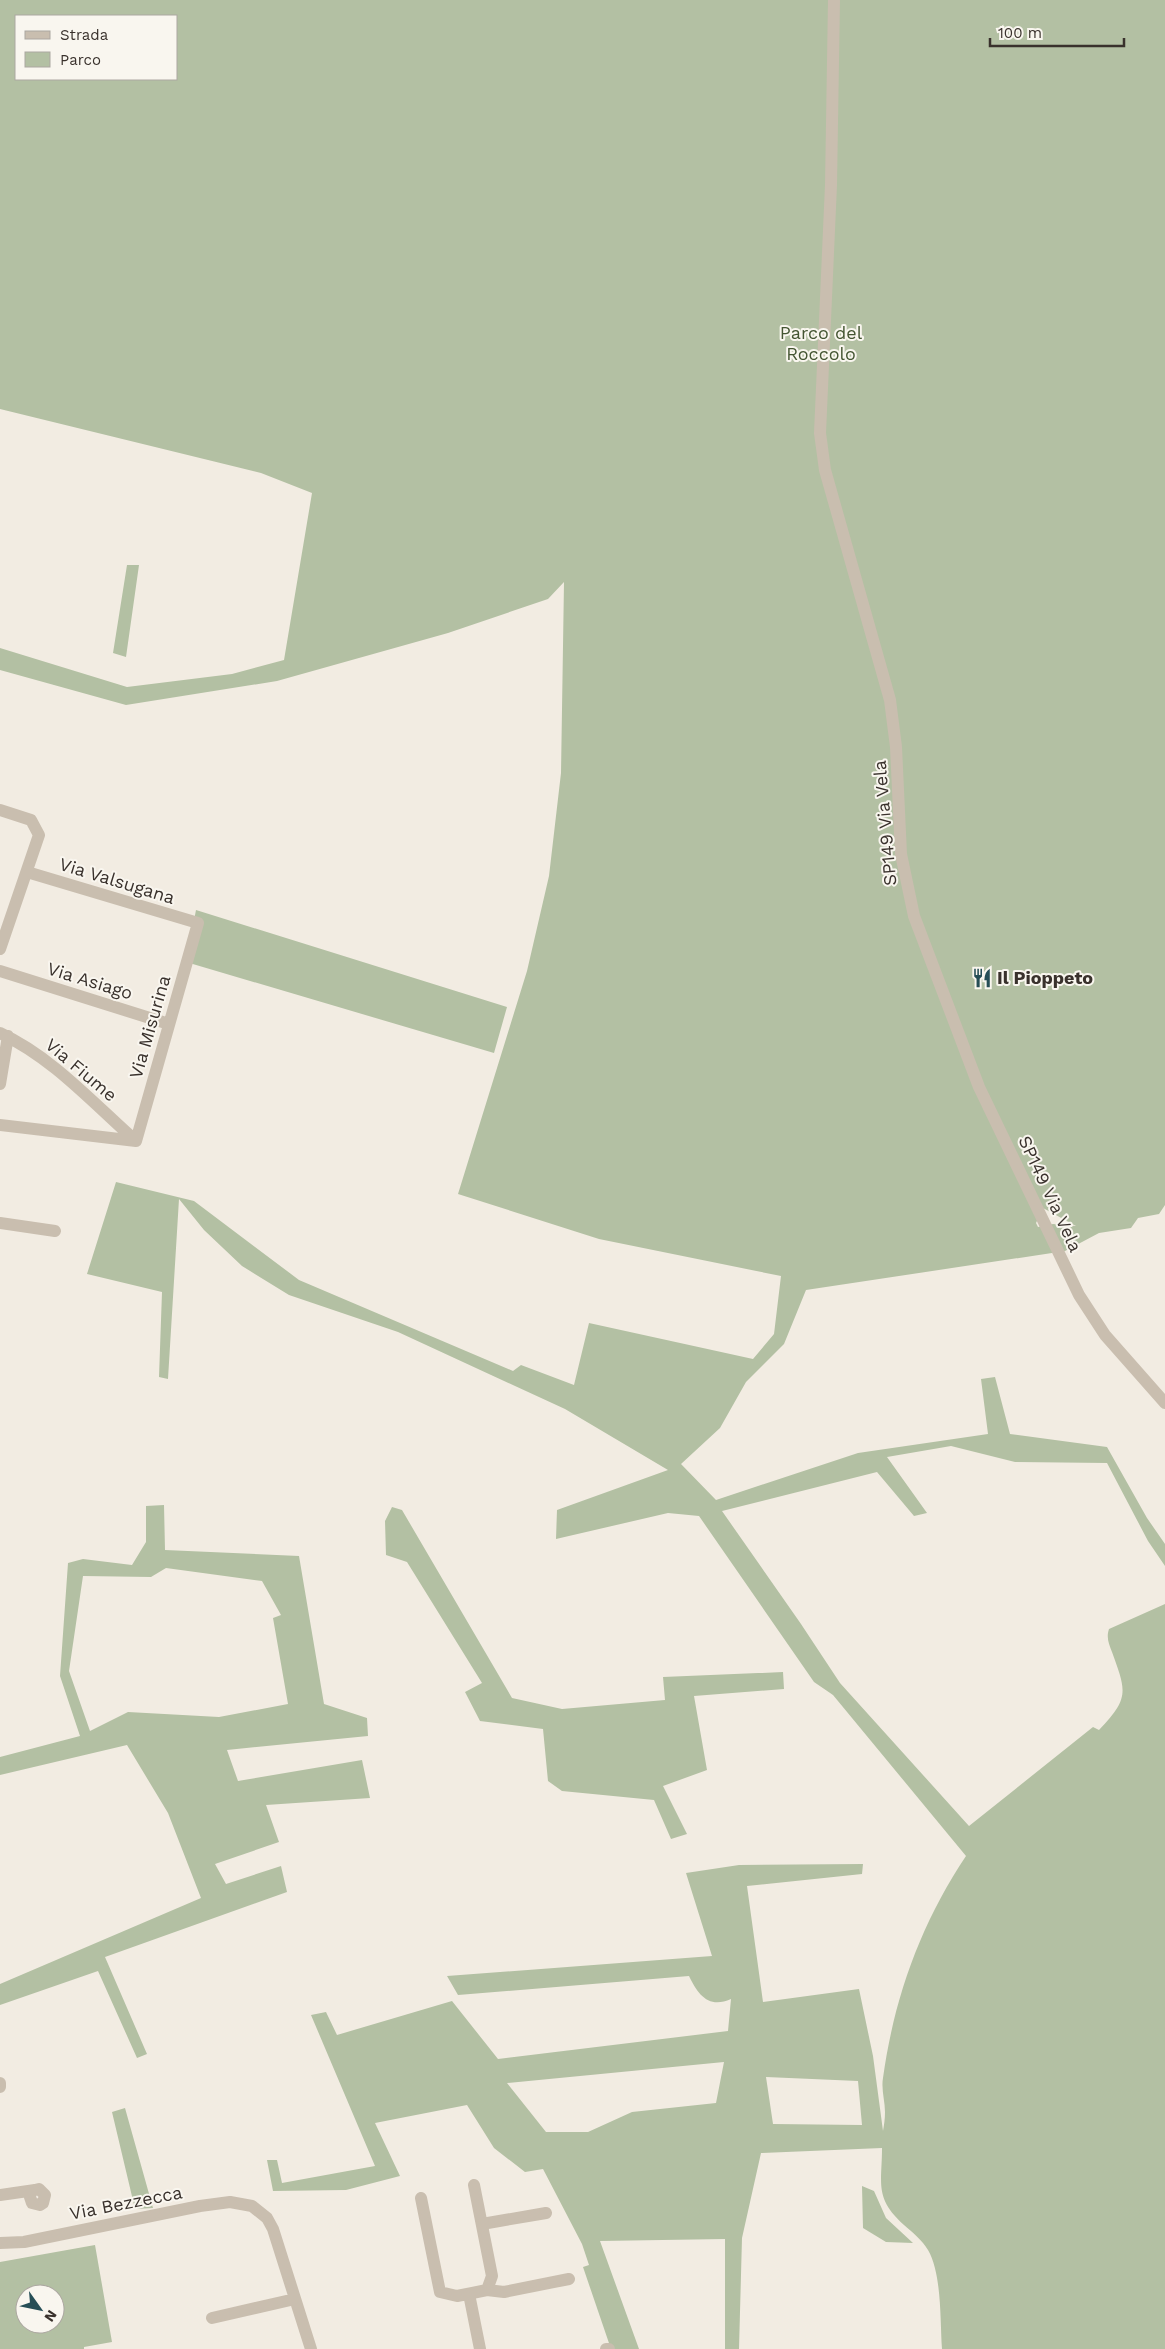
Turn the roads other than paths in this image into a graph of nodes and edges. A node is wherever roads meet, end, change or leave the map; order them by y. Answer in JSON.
{"nodes":[{"id":1,"x":834,"y":0,"type":"edge"},
{"id":2,"x":0,"y":810,"type":"edge"},
{"id":3,"x":27,"y":872,"type":"junction"},
{"id":4,"x":198,"y":923,"type":"joint"},
{"id":5,"x":0,"y":949,"type":"edge"},
{"id":6,"x":0,"y":971,"type":"edge"},
{"id":7,"x":169,"y":1024,"type":"junction"},
{"id":8,"x":4,"y":1034,"type":"edge"},
{"id":9,"x":0,"y":1084,"type":"edge"},
{"id":10,"x":0,"y":1125,"type":"edge"},
{"id":11,"x":136,"y":1141,"type":"junction"},
{"id":12,"x":0,"y":1223,"type":"edge"},
{"id":13,"x":55,"y":1232,"type":"dead end"},
{"id":14,"x":1165,"y":1403,"type":"edge"},
{"id":15,"x":474,"y":2185,"type":"dead end"},
{"id":16,"x":28,"y":2190,"type":"dead end"},
{"id":17,"x":0,"y":2195,"type":"edge"},
{"id":18,"x":422,"y":2198,"type":"dead end"},
{"id":19,"x":546,"y":2213,"type":"dead end"},
{"id":20,"x":482,"y":2224,"type":"junction"},
{"id":21,"x":0,"y":2243,"type":"edge"},
{"id":22,"x":569,"y":2279,"type":"dead end"},
{"id":23,"x":487,"y":2290,"type":"junction"},
{"id":24,"x":469,"y":2294,"type":"junction"},
{"id":25,"x":295,"y":2299,"type":"junction"},
{"id":26,"x":212,"y":2318,"type":"dead end"},
{"id":27,"x":311,"y":2349,"type":"edge"},
{"id":28,"x":480,"y":2349,"type":"edge"}],
"edges":[{"from":1,"to":14,"type":"street","name":"SP149 Via Vela"},
{"from":2,"to":3,"type":"street"},
{"from":3,"to":4,"type":"street","name":"Via Valsugana"},
{"from":3,"to":5,"type":"street"},
{"from":4,"to":7,"type":"street","name":"Via Misurina"},
{"from":6,"to":7,"type":"street","name":"Via Asiago"},
{"from":7,"to":11,"type":"street","name":"Via Misurina"},
{"from":8,"to":9,"type":"street"},
{"from":8,"to":11,"type":"street","name":"Via Fiume"},
{"from":10,"to":11,"type":"street"},
{"from":12,"to":13,"type":"street"},
{"from":15,"to":20,"type":"street"},
{"from":16,"to":17,"type":"street"},
{"from":18,"to":24,"type":"street"},
{"from":19,"to":20,"type":"street"},
{"from":20,"to":23,"type":"street"},
{"from":21,"to":25,"type":"street","name":"Via Bezzecca"},
{"from":22,"to":23,"type":"street"},
{"from":23,"to":24,"type":"street"},
{"from":24,"to":28,"type":"street"},
{"from":25,"to":26,"type":"street"},
{"from":25,"to":27,"type":"street"}]}
